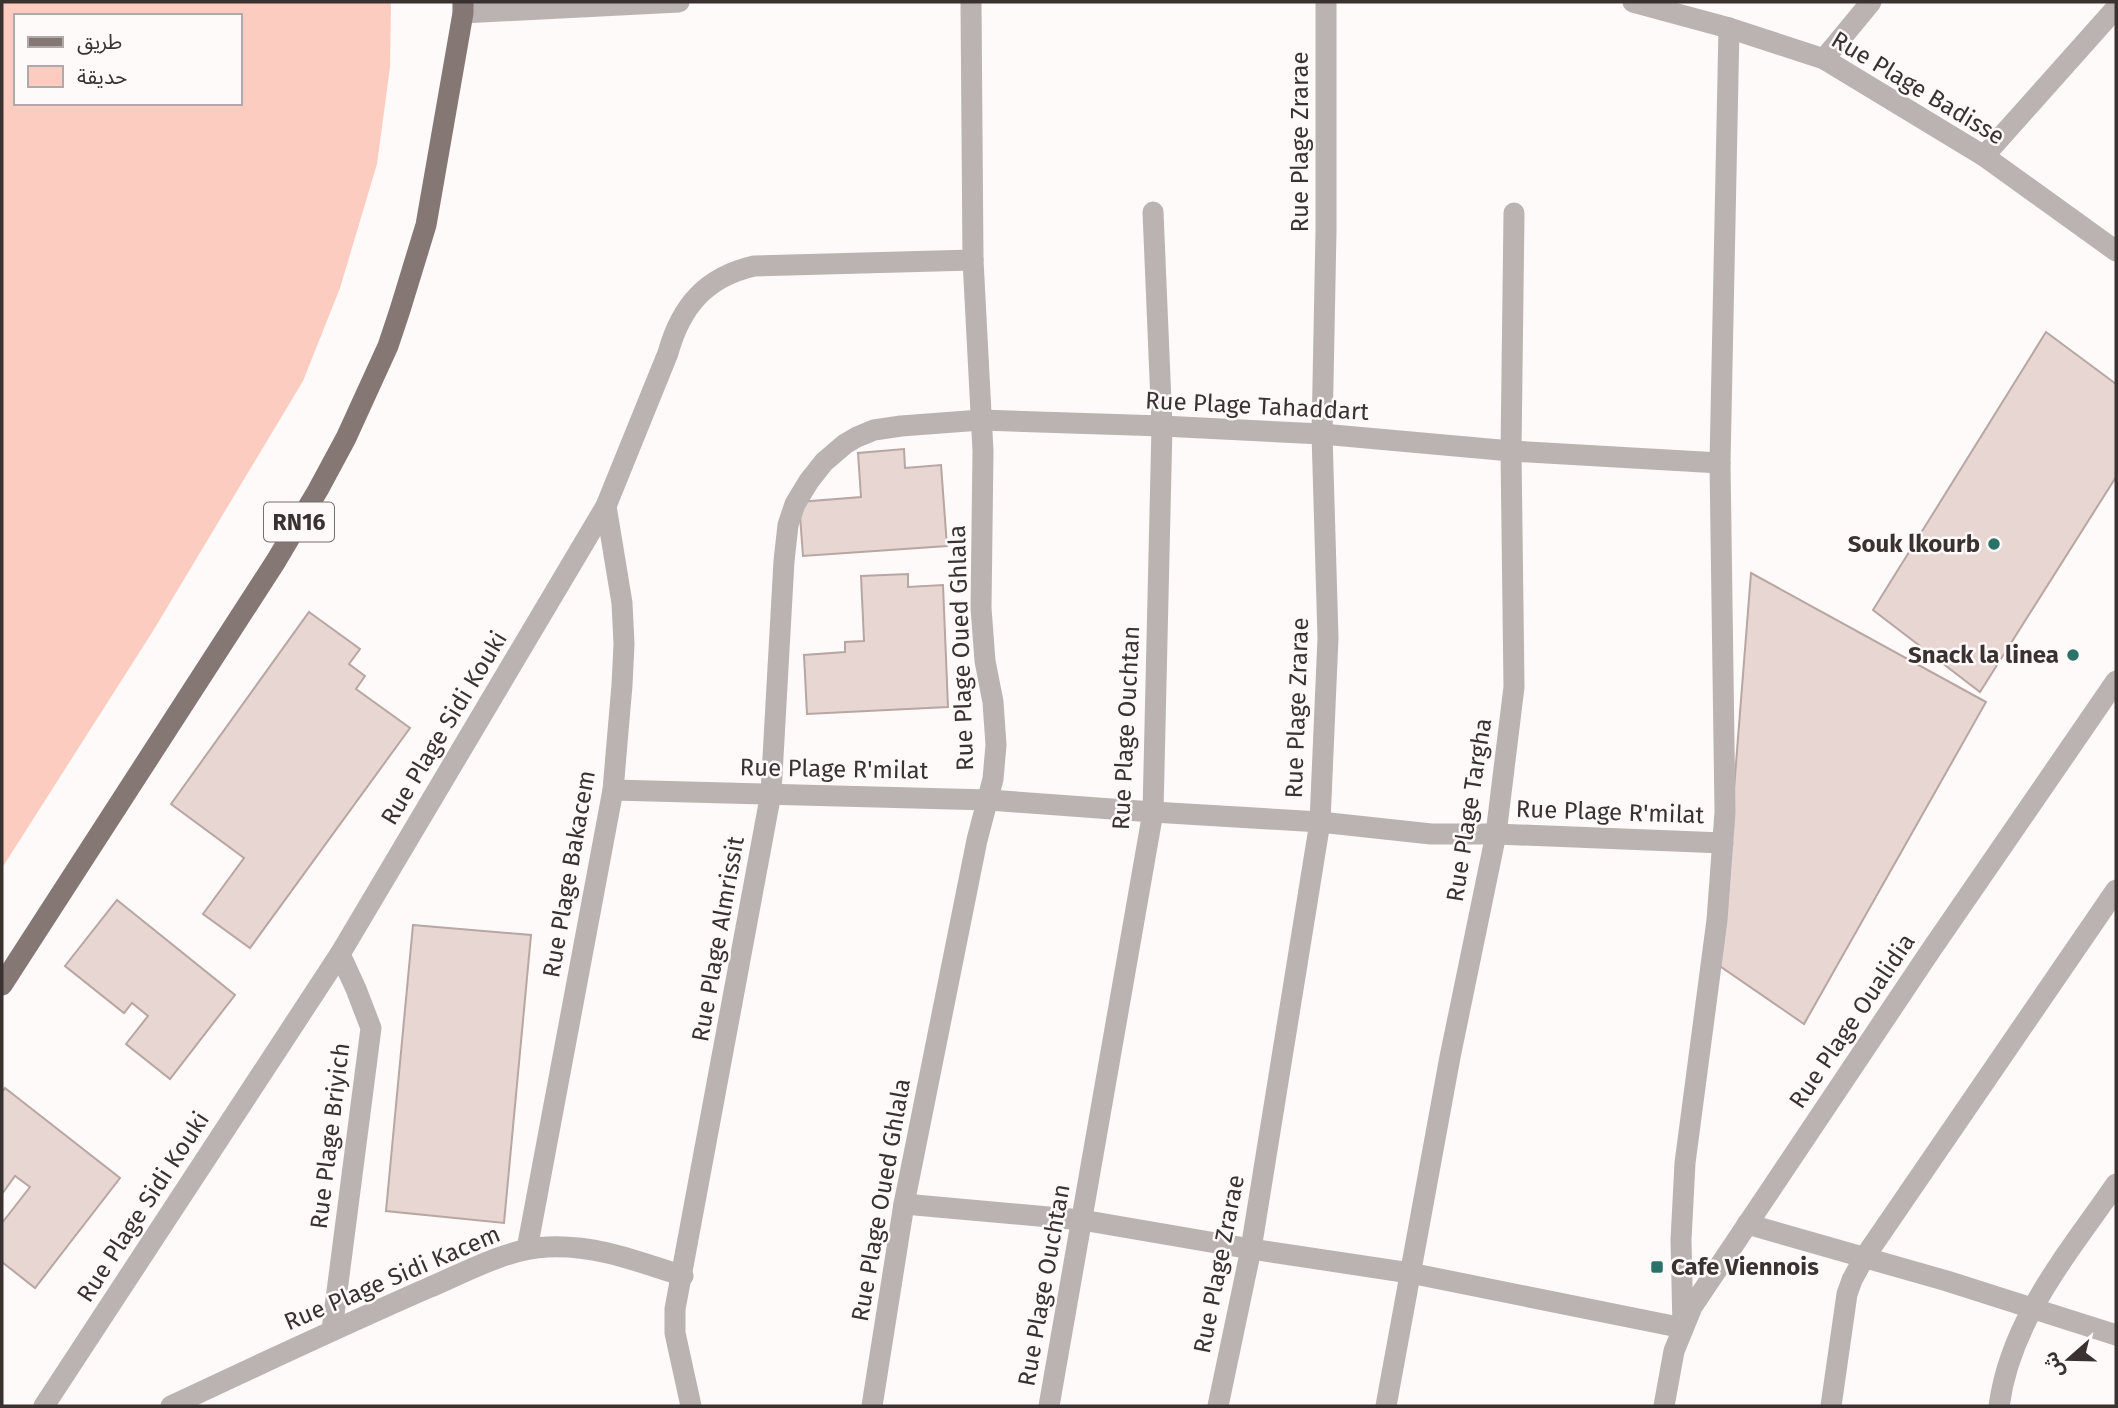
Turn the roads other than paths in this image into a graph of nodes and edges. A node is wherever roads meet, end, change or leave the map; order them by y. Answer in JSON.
{"nodes":[{"id":1,"x":679,"y":2,"type":"edge"},
{"id":2,"x":971,"y":2,"type":"edge"},
{"id":3,"x":1326,"y":2,"type":"edge"},
{"id":4,"x":1633,"y":2,"type":"edge"},
{"id":5,"x":1871,"y":2,"type":"edge"},
{"id":6,"x":463,"y":7,"type":"edge"},
{"id":7,"x":2116,"y":8,"type":"edge"},
{"id":8,"x":1729,"y":28,"type":"junction"},
{"id":9,"x":1824,"y":59,"type":"junction"},
{"id":10,"x":1984,"y":156,"type":"junction"},
{"id":11,"x":1153,"y":212,"type":"dead end"},
{"id":12,"x":1514,"y":213,"type":"dead end"},
{"id":13,"x":2116,"y":251,"type":"edge"},
{"id":14,"x":973,"y":260,"type":"junction"},
{"id":15,"x":981,"y":420,"type":"junction"},
{"id":16,"x":1162,"y":426,"type":"junction"},
{"id":17,"x":1322,"y":434,"type":"junction"},
{"id":18,"x":1511,"y":451,"type":"junction"},
{"id":19,"x":1720,"y":463,"type":"junction"},
{"id":20,"x":809,"y":481,"type":"joint"},
{"id":21,"x":606,"y":506,"type":"junction"},
{"id":22,"x":2116,"y":681,"type":"edge"},
{"id":23,"x":613,"y":790,"type":"junction"},
{"id":24,"x":771,"y":793,"type":"junction"},
{"id":25,"x":989,"y":800,"type":"junction"},
{"id":26,"x":1153,"y":813,"type":"junction"},
{"id":27,"x":1320,"y":822,"type":"junction"},
{"id":28,"x":1496,"y":834,"type":"junction"},
{"id":29,"x":1723,"y":844,"type":"junction"},
{"id":30,"x":2116,"y":890,"type":"edge"},
{"id":31,"x":340,"y":954,"type":"junction"},
{"id":32,"x":2,"y":985,"type":"edge"},
{"id":33,"x":2116,"y":1184,"type":"edge"},
{"id":34,"x":904,"y":1204,"type":"junction"},
{"id":35,"x":1082,"y":1220,"type":"junction"},
{"id":36,"x":1747,"y":1224,"type":"junction"},
{"id":37,"x":527,"y":1249,"type":"junction"},
{"id":38,"x":1251,"y":1249,"type":"junction"},
{"id":39,"x":1864,"y":1258,"type":"junction"},
{"id":40,"x":1410,"y":1273,"type":"junction"},
{"id":41,"x":682,"y":1276,"type":"junction"},
{"id":42,"x":2032,"y":1307,"type":"junction"},
{"id":43,"x":1683,"y":1328,"type":"junction"},
{"id":44,"x":332,"y":1330,"type":"junction"},
{"id":45,"x":2116,"y":1335,"type":"edge"},
{"id":46,"x":44,"y":1406,"type":"edge"},
{"id":47,"x":171,"y":1406,"type":"edge"},
{"id":48,"x":691,"y":1406,"type":"edge"},
{"id":49,"x":872,"y":1406,"type":"edge"},
{"id":50,"x":1049,"y":1406,"type":"edge"},
{"id":51,"x":1218,"y":1406,"type":"edge"},
{"id":52,"x":1386,"y":1406,"type":"edge"},
{"id":53,"x":1664,"y":1406,"type":"edge"},
{"id":54,"x":1831,"y":1406,"type":"edge"},
{"id":55,"x":1999,"y":1406,"type":"edge"}],
"edges":[{"from":1,"to":6,"type":"street"},
{"from":2,"to":14,"type":"street","name":"Rue Plage Oued Ghlala"},
{"from":3,"to":17,"type":"street","name":"Rue Plage Zrarae"},
{"from":4,"to":8,"type":"street","name":"Rue Plage Badisse"},
{"from":5,"to":9,"type":"street"},
{"from":6,"to":32,"type":"main road","number":"RN16"},
{"from":7,"to":10,"type":"street"},
{"from":8,"to":9,"type":"street","name":"Rue Plage Badisse"},
{"from":8,"to":19,"type":"street"},
{"from":9,"to":10,"type":"street","name":"Rue Plage Badisse"},
{"from":10,"to":13,"type":"street","name":"Rue Plage Badisse"},
{"from":11,"to":16,"type":"street","name":"Rue Plage Ouchtan"},
{"from":12,"to":18,"type":"street","name":"Rue Plage Targha"},
{"from":14,"to":15,"type":"street","name":"Rue Plage Oued Ghlala"},
{"from":14,"to":21,"type":"street","name":"Rue Plage Sidi Kouki"},
{"from":15,"to":16,"type":"street","name":"Rue Plage Tahaddart"},
{"from":15,"to":20,"type":"street","name":"Rue Plage Tahaddart"},
{"from":15,"to":25,"type":"street","name":"Rue Plage Oued Ghlala"},
{"from":16,"to":17,"type":"street","name":"Rue Plage Tahaddart"},
{"from":16,"to":26,"type":"street","name":"Rue Plage Ouchtan"},
{"from":17,"to":18,"type":"street","name":"Rue Plage Tahaddart"},
{"from":17,"to":27,"type":"street","name":"Rue Plage Zrarae"},
{"from":18,"to":19,"type":"street","name":"Rue Plage Tahaddart"},
{"from":18,"to":28,"type":"street","name":"Rue Plage Targha"},
{"from":19,"to":29,"type":"street"},
{"from":20,"to":24,"type":"street","name":"Rue Plage Almrissit"},
{"from":21,"to":23,"type":"street","name":"Rue Plage Bakacem"},
{"from":21,"to":31,"type":"street","name":"Rue Plage Sidi Kouki"},
{"from":22,"to":36,"type":"street","name":"Rue Plage Oualidia"},
{"from":23,"to":24,"type":"street","name":"Rue Plage R'milat"},
{"from":23,"to":37,"type":"street","name":"Rue Plage Bakacem"},
{"from":24,"to":25,"type":"street","name":"Rue Plage R'milat"},
{"from":24,"to":41,"type":"street","name":"Rue Plage Almrissit"},
{"from":25,"to":26,"type":"street","name":"Rue Plage R'milat"},
{"from":25,"to":34,"type":"street","name":"Rue Plage Oued Ghlala"},
{"from":26,"to":27,"type":"street","name":"Rue Plage R'milat"},
{"from":26,"to":35,"type":"street","name":"Rue Plage Ouchtan"},
{"from":27,"to":28,"type":"street","name":"Rue Plage R'milat"},
{"from":27,"to":38,"type":"street","name":"Rue Plage Zrarae"},
{"from":28,"to":29,"type":"street","name":"Rue Plage R'milat"},
{"from":28,"to":40,"type":"street","name":"Rue Plage Targha"},
{"from":29,"to":43,"type":"street"},
{"from":30,"to":39,"type":"street"},
{"from":31,"to":44,"type":"street","name":"Rue Plage Briyich"},
{"from":31,"to":46,"type":"street","name":"Rue Plage Sidi Kouki"},
{"from":33,"to":42,"type":"street"},
{"from":34,"to":35,"type":"street"},
{"from":34,"to":49,"type":"street","name":"Rue Plage Oued Ghlala"},
{"from":35,"to":38,"type":"street"},
{"from":35,"to":50,"type":"street","name":"Rue Plage Ouchtan"},
{"from":36,"to":39,"type":"street"},
{"from":36,"to":43,"type":"street","name":"Rue Plage Oualidia"},
{"from":37,"to":41,"type":"street","name":"Rue Plage Sidi Kacem"},
{"from":37,"to":44,"type":"street","name":"Rue Plage Sidi Kacem"},
{"from":38,"to":40,"type":"street"},
{"from":38,"to":51,"type":"street","name":"Rue Plage Zrarae"},
{"from":39,"to":42,"type":"street"},
{"from":39,"to":54,"type":"street"},
{"from":40,"to":43,"type":"street"},
{"from":40,"to":52,"type":"street","name":"Rue Plage Targha"},
{"from":41,"to":48,"type":"street","name":"Rue Plage Almrissit"},
{"from":42,"to":45,"type":"street"},
{"from":42,"to":55,"type":"street"},
{"from":43,"to":53,"type":"street","name":"Rue Plage Oualidia"},
{"from":44,"to":47,"type":"street","name":"Rue Plage Sidi Kacem"}]}
